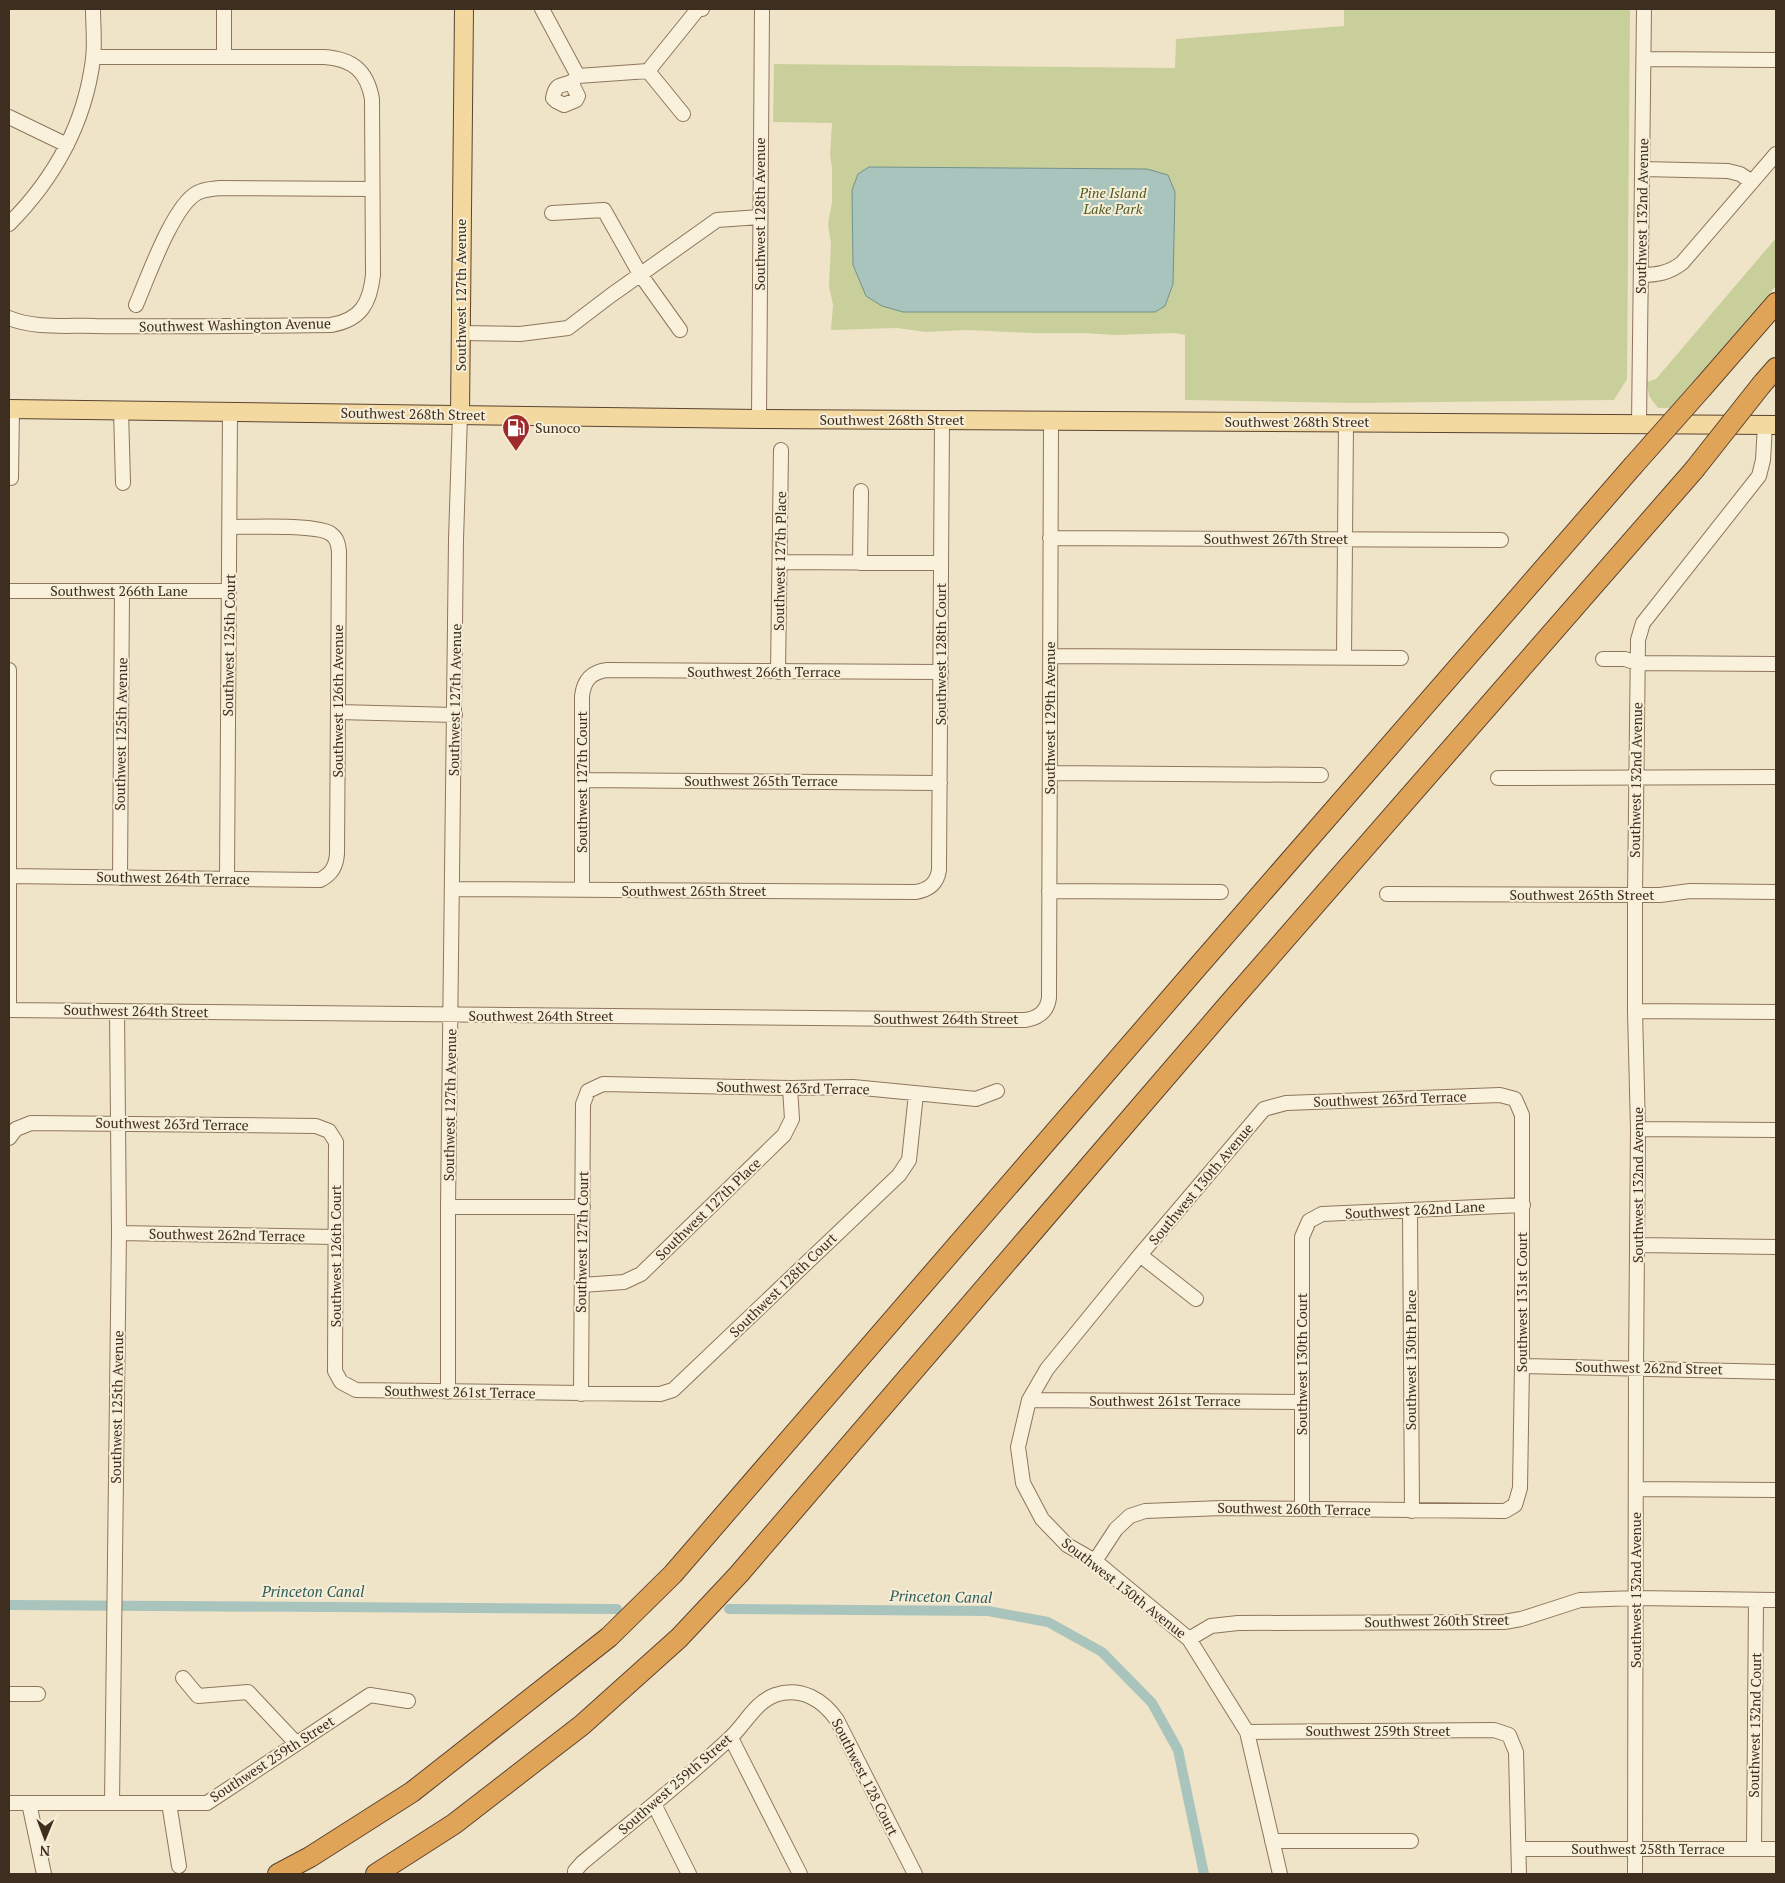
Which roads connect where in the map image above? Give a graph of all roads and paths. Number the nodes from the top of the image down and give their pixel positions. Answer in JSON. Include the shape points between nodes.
{"nodes":[{"id":1,"x":93,"y":9,"type":"edge"},
{"id":2,"x":224,"y":9,"type":"edge"},
{"id":3,"x":464,"y":9,"type":"edge"},
{"id":4,"x":542,"y":9,"type":"edge"},
{"id":5,"x":698,"y":9,"type":"edge"},
{"id":6,"x":702,"y":9,"type":"edge"},
{"id":7,"x":762,"y":9,"type":"edge"},
{"id":8,"x":1644,"y":9,"type":"edge"},
{"id":9,"x":93,"y":57,"type":"junction"},
{"id":10,"x":224,"y":57,"type":"junction"},
{"id":11,"x":1644,"y":59,"type":"junction"},
{"id":12,"x":1776,"y":60,"type":"edge"},
{"id":13,"x":648,"y":71,"type":"junction"},
{"id":14,"x":683,"y":114,"type":"dead end"},
{"id":15,"x":9,"y":117,"type":"edge"},
{"id":16,"x":67,"y":145,"type":"junction"},
{"id":17,"x":1776,"y":154,"type":"edge"},
{"id":18,"x":1643,"y":169,"type":"junction"},
{"id":19,"x":1752,"y":182,"type":"junction"},
{"id":20,"x":372,"y":189,"type":"junction"},
{"id":21,"x":552,"y":213,"type":"dead end"},
{"id":22,"x":760,"y":217,"type":"junction"},
{"id":23,"x":9,"y":224,"type":"edge"},
{"id":24,"x":640,"y":274,"type":"junction"},
{"id":25,"x":1641,"y":275,"type":"junction"},
{"id":26,"x":1776,"y":303,"type":"edge"},
{"id":27,"x":136,"y":304,"type":"dead end"},
{"id":28,"x":9,"y":318,"type":"edge"},
{"id":29,"x":680,"y":330,"type":"dead end"},
{"id":30,"x":461,"y":333,"type":"junction"},
{"id":31,"x":1776,"y":368,"type":"edge"},
{"id":32,"x":11,"y":409,"type":"edge"},
{"id":33,"x":121,"y":410,"type":"junction"},
{"id":34,"x":230,"y":411,"type":"junction"},
{"id":35,"x":460,"y":414,"type":"junction"},
{"id":36,"x":759,"y":419,"type":"junction"},
{"id":37,"x":942,"y":420,"type":"junction"},
{"id":38,"x":1051,"y":421,"type":"junction"},
{"id":39,"x":1346,"y":422,"type":"junction"},
{"id":40,"x":1639,"y":424,"type":"junction"},
{"id":41,"x":1771,"y":425,"type":"edge"},
{"id":42,"x":781,"y":450,"type":"dead end"},
{"id":43,"x":11,"y":478,"type":"dead end"},
{"id":44,"x":123,"y":483,"type":"dead end"},
{"id":45,"x":861,"y":492,"type":"dead end"},
{"id":46,"x":231,"y":527,"type":"junction"},
{"id":47,"x":1050,"y":538,"type":"junction"},
{"id":48,"x":1346,"y":539,"type":"junction"},
{"id":49,"x":1501,"y":540,"type":"dead end"},
{"id":50,"x":780,"y":562,"type":"junction"},
{"id":51,"x":860,"y":563,"type":"junction"},
{"id":52,"x":941,"y":563,"type":"junction"},
{"id":53,"x":9,"y":591,"type":"edge"},
{"id":54,"x":122,"y":591,"type":"junction"},
{"id":55,"x":230,"y":591,"type":"junction"},
{"id":56,"x":1050,"y":656,"type":"junction"},
{"id":57,"x":1344,"y":658,"type":"junction"},
{"id":58,"x":1401,"y":658,"type":"dead end"},
{"id":59,"x":1604,"y":659,"type":"dead end"},
{"id":60,"x":1637,"y":662,"type":"junction"},
{"id":61,"x":1776,"y":664,"type":"edge"},
{"id":62,"x":9,"y":670,"type":"edge"},
{"id":63,"x":778,"y":672,"type":"junction"},
{"id":64,"x":941,"y":672,"type":"junction"},
{"id":65,"x":589,"y":676,"type":"joint"},
{"id":66,"x":338,"y":712,"type":"junction"},
{"id":67,"x":455,"y":715,"type":"junction"},
{"id":68,"x":1050,"y":773,"type":"junction"},
{"id":69,"x":1321,"y":776,"type":"dead end"},
{"id":70,"x":1776,"y":776,"type":"edge"},
{"id":71,"x":1636,"y":777,"type":"junction"},
{"id":72,"x":1498,"y":778,"type":"dead end"},
{"id":73,"x":582,"y":780,"type":"junction"},
{"id":74,"x":940,"y":783,"type":"junction"},
{"id":75,"x":333,"y":870,"type":"joint"},
{"id":76,"x":9,"y":876,"type":"edge"},
{"id":77,"x":120,"y":878,"type":"junction"},
{"id":78,"x":227,"y":880,"type":"junction"},
{"id":79,"x":933,"y":885,"type":"joint"},
{"id":80,"x":453,"y":889,"type":"junction"},
{"id":81,"x":582,"y":890,"type":"junction"},
{"id":82,"x":1049,"y":891,"type":"junction"},
{"id":83,"x":1221,"y":892,"type":"dead end"},
{"id":84,"x":1776,"y":892,"type":"edge"},
{"id":85,"x":1387,"y":894,"type":"dead end"},
{"id":86,"x":1635,"y":895,"type":"junction"},
{"id":87,"x":9,"y":1004,"type":"edge"},
{"id":88,"x":9,"y":1010,"type":"edge"},
{"id":89,"x":117,"y":1011,"type":"junction"},
{"id":90,"x":1635,"y":1011,"type":"junction"},
{"id":91,"x":1776,"y":1012,"type":"edge"},
{"id":92,"x":1042,"y":1013,"type":"joint"},
{"id":93,"x":451,"y":1015,"type":"junction"},
{"id":94,"x":790,"y":1088,"type":"junction"},
{"id":95,"x":588,"y":1091,"type":"joint"},
{"id":96,"x":997,"y":1091,"type":"dead end"},
{"id":97,"x":916,"y":1094,"type":"junction"},
{"id":98,"x":1515,"y":1099,"type":"joint"},
{"id":99,"x":1264,"y":1109,"type":"joint"},
{"id":100,"x":118,"y":1123,"type":"junction"},
{"id":101,"x":1638,"y":1128,"type":"junction"},
{"id":102,"x":1776,"y":1130,"type":"edge"},
{"id":103,"x":329,"y":1131,"type":"joint"},
{"id":104,"x":12,"y":1133,"type":"edge"},
{"id":105,"x":1523,"y":1205,"type":"junction"},
{"id":106,"x":448,"y":1207,"type":"junction"},
{"id":107,"x":583,"y":1207,"type":"junction"},
{"id":108,"x":1410,"y":1210,"type":"junction"},
{"id":109,"x":1309,"y":1221,"type":"joint"},
{"id":110,"x":119,"y":1233,"type":"junction"},
{"id":111,"x":336,"y":1236,"type":"junction"},
{"id":112,"x":1638,"y":1245,"type":"junction"},
{"id":113,"x":1776,"y":1247,"type":"edge"},
{"id":114,"x":1140,"y":1255,"type":"junction"},
{"id":115,"x":582,"y":1285,"type":"junction"},
{"id":116,"x":1196,"y":1299,"type":"dead end"},
{"id":117,"x":1522,"y":1366,"type":"junction"},
{"id":118,"x":1636,"y":1368,"type":"junction"},
{"id":119,"x":1776,"y":1372,"type":"edge"},
{"id":120,"x":341,"y":1382,"type":"joint"},
{"id":121,"x":448,"y":1392,"type":"junction"},
{"id":122,"x":581,"y":1394,"type":"junction"},
{"id":123,"x":1029,"y":1400,"type":"junction"},
{"id":124,"x":1301,"y":1402,"type":"junction"},
{"id":125,"x":1637,"y":1489,"type":"junction"},
{"id":126,"x":1776,"y":1490,"type":"edge"},
{"id":127,"x":1515,"y":1505,"type":"joint"},
{"id":128,"x":1302,"y":1509,"type":"junction"},
{"id":129,"x":1412,"y":1511,"type":"junction"},
{"id":130,"x":1095,"y":1561,"type":"junction"},
{"id":131,"x":1636,"y":1598,"type":"junction"},
{"id":132,"x":1756,"y":1600,"type":"junction"},
{"id":133,"x":1776,"y":1600,"type":"edge"},
{"id":134,"x":1189,"y":1639,"type":"junction"},
{"id":135,"x":183,"y":1678,"type":"dead end"},
{"id":136,"x":802,"y":1693,"type":"joint"},
{"id":137,"x":9,"y":1694,"type":"edge"},
{"id":138,"x":38,"y":1694,"type":"dead end"},
{"id":139,"x":408,"y":1701,"type":"dead end"},
{"id":140,"x":1247,"y":1732,"type":"junction"},
{"id":141,"x":731,"y":1738,"type":"junction"},
{"id":142,"x":296,"y":1743,"type":"junction"},
{"id":143,"x":9,"y":1803,"type":"edge"},
{"id":144,"x":28,"y":1803,"type":"junction"},
{"id":145,"x":112,"y":1803,"type":"junction"},
{"id":146,"x":169,"y":1803,"type":"junction"},
{"id":147,"x":654,"y":1804,"type":"junction"},
{"id":148,"x":1272,"y":1840,"type":"junction"},
{"id":149,"x":1411,"y":1841,"type":"dead end"},
{"id":150,"x":1519,"y":1848,"type":"junction"},
{"id":151,"x":1754,"y":1849,"type":"junction"},
{"id":152,"x":1636,"y":1850,"type":"junction"},
{"id":153,"x":1776,"y":1850,"type":"edge"},
{"id":154,"x":179,"y":1866,"type":"dead end"},
{"id":155,"x":575,"y":1873,"type":"edge"},
{"id":156,"x":44,"y":1874,"type":"edge"},
{"id":157,"x":278,"y":1874,"type":"edge"},
{"id":158,"x":376,"y":1874,"type":"edge"},
{"id":159,"x":689,"y":1874,"type":"edge"},
{"id":160,"x":800,"y":1874,"type":"edge"},
{"id":161,"x":915,"y":1874,"type":"edge"},
{"id":162,"x":1280,"y":1874,"type":"edge"},
{"id":163,"x":1519,"y":1874,"type":"edge"},
{"id":164,"x":1635,"y":1874,"type":"edge"}],
"edges":[{"from":1,"to":9,"type":"street"},
{"from":2,"to":10,"type":"street"},
{"from":3,"to":30,"type":"main road","name":"Southwest 127th Avenue"},
{"from":4,"to":13,"type":"street","via":[[574,79]]},
{"from":5,"to":6,"type":"street"},
{"from":5,"to":13,"type":"street"},
{"from":7,"to":22,"type":"street","name":"Southwest 128th Avenue"},
{"from":8,"to":11,"type":"street","name":"Southwest 132nd Avenue"},
{"from":9,"to":10,"type":"street","name":"Southwest Washington Avenue"},
{"from":9,"to":16,"type":"street","via":[[87,92]]},
{"from":10,"to":20,"type":"street","name":"Southwest Washington Avenue","via":[[334,58],[360,70],[372,99]]},
{"from":11,"to":12,"type":"street"},
{"from":11,"to":18,"type":"street","name":"Southwest 132nd Avenue"},
{"from":13,"to":14,"type":"street"},
{"from":15,"to":16,"type":"street"},
{"from":16,"to":23,"type":"street","via":[[37,193]]},
{"from":17,"to":19,"type":"street"},
{"from":18,"to":19,"type":"street","via":[[1728,171]]},
{"from":18,"to":25,"type":"street","name":"Southwest 132nd Avenue"},
{"from":19,"to":25,"type":"street","via":[[1679,265],[1661,274]]},
{"from":20,"to":27,"type":"street","via":[[220,188],[196,193],[177,213]]},
{"from":20,"to":28,"type":"street","name":"Southwest Washington Avenue","via":[[373,275],[370,292],[357,314],[342,323],[126,326],[28,324]]},
{"from":21,"to":24,"type":"street","via":[[604,210]]},
{"from":22,"to":24,"type":"street","via":[[717,220]]},
{"from":22,"to":36,"type":"street","name":"Southwest 128th Avenue"},
{"from":24,"to":29,"type":"street"},
{"from":24,"to":30,"type":"street","via":[[568,328],[520,334]]},
{"from":25,"to":40,"type":"street","name":"Southwest 132nd Avenue"},
{"from":26,"to":157,"type":"highway","bridge":true,"via":[[674,1574],[610,1637],[412,1792]]},
{"from":30,"to":35,"type":"main road","name":"Southwest 127th Avenue"},
{"from":31,"to":158,"type":"highway","bridge":true,"via":[[1694,470],[1226,1007],[739,1574],[679,1638],[582,1725],[454,1824]]},
{"from":32,"to":33,"type":"main road","name":"Southwest 268th Street"},
{"from":32,"to":43,"type":"street"},
{"from":33,"to":34,"type":"main road","name":"Southwest 268th Street"},
{"from":33,"to":44,"type":"street"},
{"from":34,"to":35,"type":"main road","name":"Southwest 268th Street"},
{"from":34,"to":46,"type":"street","name":"Southwest 125th Court"},
{"from":35,"to":36,"type":"main road","name":"Southwest 268th Street"},
{"from":35,"to":67,"type":"street","name":"Southwest 127th Avenue"},
{"from":36,"to":37,"type":"main road","name":"Southwest 268th Street"},
{"from":37,"to":38,"type":"main road","name":"Southwest 268th Street"},
{"from":37,"to":52,"type":"street","name":"Southwest 128th Court"},
{"from":38,"to":39,"type":"main road","name":"Southwest 268th Street"},
{"from":38,"to":47,"type":"street","name":"Southwest 129th Avenue"},
{"from":39,"to":40,"type":"main road","name":"Southwest 268th Street"},
{"from":39,"to":48,"type":"street"},
{"from":40,"to":41,"type":"main road","name":"Southwest 268th Street"},
{"from":41,"to":60,"type":"street","name":"Southwest 132nd Avenue","via":[[1758,476],[1643,623]]},
{"from":42,"to":50,"type":"street","name":"Southwest 127th Place"},
{"from":45,"to":51,"type":"street"},
{"from":46,"to":55,"type":"street","name":"Southwest 125th Court"},
{"from":46,"to":66,"type":"street","name":"Southwest 126th Avenue","via":[[317,529],[332,534],[337,541]]},
{"from":47,"to":48,"type":"street","name":"Southwest 267th Street"},
{"from":47,"to":56,"type":"street","name":"Southwest 129th Avenue"},
{"from":48,"to":49,"type":"street","name":"Southwest 267th Street"},
{"from":48,"to":57,"type":"street"},
{"from":50,"to":51,"type":"street"},
{"from":50,"to":63,"type":"street","name":"Southwest 127th Place"},
{"from":51,"to":52,"type":"street"},
{"from":52,"to":64,"type":"street","name":"Southwest 128th Court"},
{"from":53,"to":54,"type":"street","name":"Southwest 266th Lane"},
{"from":54,"to":55,"type":"street","name":"Southwest 266th Lane"},
{"from":54,"to":77,"type":"street","name":"Southwest 125th Avenue"},
{"from":55,"to":78,"type":"street","name":"Southwest 125th Court"},
{"from":56,"to":57,"type":"street"},
{"from":56,"to":68,"type":"street","name":"Southwest 129th Avenue"},
{"from":57,"to":58,"type":"street"},
{"from":59,"to":60,"type":"street"},
{"from":60,"to":61,"type":"street"},
{"from":60,"to":71,"type":"street","name":"Southwest 132nd Avenue"},
{"from":62,"to":76,"type":"street"},
{"from":63,"to":64,"type":"street","name":"Southwest 266th Terrace"},
{"from":63,"to":65,"type":"street","name":"Southwest 266th Terrace","via":[[607,670]]},
{"from":64,"to":74,"type":"street","name":"Southwest 128th Court"},
{"from":65,"to":73,"type":"street","name":"Southwest 127th Court","via":[[582,696]]},
{"from":66,"to":67,"type":"street"},
{"from":66,"to":75,"type":"street","name":"Southwest 126th Avenue","via":[[337,854]]},
{"from":67,"to":80,"type":"street","name":"Southwest 127th Avenue"},
{"from":68,"to":69,"type":"street"},
{"from":68,"to":82,"type":"street","name":"Southwest 129th Avenue"},
{"from":70,"to":71,"type":"street"},
{"from":71,"to":72,"type":"street"},
{"from":71,"to":86,"type":"street","name":"Southwest 132nd Avenue"},
{"from":73,"to":74,"type":"street","name":"Southwest 265th Terrace"},
{"from":73,"to":81,"type":"street","name":"Southwest 127th Court"},
{"from":74,"to":79,"type":"street","name":"Southwest 128th Court","via":[[939,870]]},
{"from":75,"to":78,"type":"street","name":"Southwest 264th Terrace","via":[[320,880]]},
{"from":76,"to":77,"type":"street","name":"Southwest 264th Terrace"},
{"from":76,"to":87,"type":"street"},
{"from":77,"to":78,"type":"street","name":"Southwest 264th Terrace"},
{"from":79,"to":81,"type":"street","name":"Southwest 265th Street","via":[[914,892]]},
{"from":80,"to":81,"type":"street","name":"Southwest 265th Street"},
{"from":80,"to":93,"type":"street","name":"Southwest 127th Avenue"},
{"from":82,"to":83,"type":"street"},
{"from":82,"to":92,"type":"street","name":"Southwest 129th Avenue","via":[[1049,998]]},
{"from":84,"to":86,"type":"street","name":"Southwest 265th Street","via":[[1690,891]]},
{"from":85,"to":86,"type":"street","name":"Southwest 265th Street"},
{"from":86,"to":90,"type":"street","name":"Southwest 132nd Avenue"},
{"from":88,"to":89,"type":"street","name":"Southwest 264th Street"},
{"from":89,"to":93,"type":"street","name":"Southwest 264th Street"},
{"from":89,"to":100,"type":"street","name":"Southwest 125th Avenue"},
{"from":90,"to":91,"type":"street"},
{"from":90,"to":101,"type":"street","name":"Southwest 132nd Avenue"},
{"from":92,"to":93,"type":"street","name":"Southwest 264th Street","via":[[1025,1020]]},
{"from":93,"to":106,"type":"street","name":"Southwest 127th Avenue"},
{"from":94,"to":95,"type":"street","name":"Southwest 263rd Terrace","via":[[603,1084]]},
{"from":94,"to":97,"type":"street","name":"Southwest 263rd Terrace","via":[[853,1087]]},
{"from":94,"to":115,"type":"street","name":"Southwest 127th Place","via":[[792,1119],[784,1135],[641,1274],[624,1282]]},
{"from":95,"to":107,"type":"street","name":"Southwest 127th Court","via":[[583,1104]]},
{"from":96,"to":97,"type":"street","name":"Southwest 263rd Terrace","via":[[976,1099]]},
{"from":97,"to":122,"type":"street","name":"Southwest 128th Court","via":[[909,1160],[899,1175],[673,1390],[660,1394]]},
{"from":98,"to":99,"type":"street","name":"Southwest 263rd Terrace","via":[[1500,1095],[1286,1103]]},
{"from":98,"to":105,"type":"street","name":"Southwest 131st Court","via":[[1522,1115]]},
{"from":99,"to":114,"type":"street","name":"Southwest 130th Avenue"},
{"from":100,"to":103,"type":"street","name":"Southwest 263rd Terrace","via":[[316,1126]]},
{"from":100,"to":104,"type":"street","name":"Southwest 263rd Terrace","via":[[31,1123]]},
{"from":100,"to":110,"type":"street","name":"Southwest 125th Avenue"},
{"from":101,"to":102,"type":"street"},
{"from":101,"to":112,"type":"street","name":"Southwest 132nd Avenue"},
{"from":103,"to":111,"type":"street","name":"Southwest 126th Court","via":[[336,1142]]},
{"from":105,"to":108,"type":"street","name":"Southwest 262nd Lane"},
{"from":105,"to":117,"type":"street","name":"Southwest 131st Court"},
{"from":106,"to":107,"type":"street"},
{"from":106,"to":121,"type":"street","name":"Southwest 127th Avenue"},
{"from":107,"to":115,"type":"street","name":"Southwest 127th Court"},
{"from":108,"to":109,"type":"street","name":"Southwest 262nd Lane","via":[[1322,1214]]},
{"from":108,"to":129,"type":"street","name":"Southwest 130th Place"},
{"from":109,"to":124,"type":"street","name":"Southwest 130th Court","via":[[1302,1238]]},
{"from":110,"to":111,"type":"street","name":"Southwest 262nd Terrace"},
{"from":110,"to":145,"type":"street","name":"Southwest 125th Avenue"},
{"from":111,"to":120,"type":"street","name":"Southwest 126th Court","via":[[335,1371]]},
{"from":112,"to":113,"type":"street"},
{"from":112,"to":118,"type":"street","name":"Southwest 132nd Avenue"},
{"from":114,"to":116,"type":"street"},
{"from":114,"to":123,"type":"street","name":"Southwest 130th Avenue","via":[[1047,1370]]},
{"from":115,"to":122,"type":"street","name":"Southwest 127th Court"},
{"from":117,"to":118,"type":"street","name":"Southwest 262nd Street"},
{"from":117,"to":127,"type":"street","name":"Southwest 131st Court","via":[[1520,1488]]},
{"from":118,"to":119,"type":"street","name":"Southwest 262nd Street"},
{"from":118,"to":125,"type":"street","name":"Southwest 132nd Avenue"},
{"from":120,"to":121,"type":"street","name":"Southwest 261st Terrace","via":[[356,1390]]},
{"from":121,"to":122,"type":"street","name":"Southwest 261st Terrace"},
{"from":123,"to":124,"type":"street","name":"Southwest 261st Terrace"},
{"from":123,"to":130,"type":"street","name":"Southwest 130th Avenue","via":[[1018,1447],[1023,1483],[1042,1519],[1067,1545]]},
{"from":124,"to":128,"type":"street","name":"Southwest 130th Court"},
{"from":125,"to":126,"type":"street"},
{"from":125,"to":131,"type":"street","name":"Southwest 132nd Avenue"},
{"from":127,"to":129,"type":"street","name":"Southwest 260th Terrace","via":[[1505,1511]]},
{"from":128,"to":129,"type":"street","name":"Southwest 260th Terrace"},
{"from":128,"to":130,"type":"street","name":"Southwest 260th Terrace","via":[[1145,1511],[1130,1516],[1116,1529]]},
{"from":130,"to":134,"type":"street","name":"Southwest 130th Avenue"},
{"from":131,"to":132,"type":"street","name":"Southwest 260th Street"},
{"from":131,"to":134,"type":"street","name":"Southwest 260th Street","via":[[1580,1600],[1504,1622],[1238,1624],[1211,1626]]},
{"from":131,"to":152,"type":"street","name":"Southwest 132nd Avenue"},
{"from":132,"to":133,"type":"street","name":"Southwest 260th Street"},
{"from":132,"to":151,"type":"street","name":"Southwest 132nd Court"},
{"from":134,"to":140,"type":"street","name":"Southwest 130th Avenue"},
{"from":135,"to":142,"type":"street","via":[[198,1696],[248,1692]]},
{"from":136,"to":141,"type":"street","name":"Southwest 259th Street","via":[[775,1695],[759,1704]]},
{"from":136,"to":161,"type":"street","name":"Southwest 128 Court","via":[[824,1704],[838,1720]]},
{"from":137,"to":138,"type":"street"},
{"from":139,"to":142,"type":"street","name":"Southwest 259th Street","via":[[370,1695]]},
{"from":140,"to":148,"type":"street","name":"Southwest 130th Avenue"},
{"from":140,"to":150,"type":"street","name":"Southwest 259th Street","via":[[1494,1730],[1509,1734],[1516,1752]]},
{"from":141,"to":147,"type":"street","name":"Southwest 259th Street"},
{"from":141,"to":160,"type":"street"},
{"from":142,"to":146,"type":"street","name":"Southwest 259th Street","via":[[207,1803]]},
{"from":143,"to":144,"type":"street","name":"Southwest 259th Street"},
{"from":144,"to":145,"type":"street","name":"Southwest 259th Street"},
{"from":144,"to":156,"type":"street"},
{"from":145,"to":146,"type":"street","name":"Southwest 259th Street"},
{"from":146,"to":154,"type":"street"},
{"from":147,"to":155,"type":"street","name":"Southwest 259th Street","via":[[582,1863]]},
{"from":147,"to":159,"type":"street"},
{"from":148,"to":149,"type":"street"},
{"from":148,"to":162,"type":"street","name":"Southwest 130th Avenue"},
{"from":150,"to":152,"type":"street","name":"Southwest 258th Terrace"},
{"from":150,"to":163,"type":"street"},
{"from":151,"to":152,"type":"street","name":"Southwest 258th Terrace"},
{"from":151,"to":153,"type":"street","name":"Southwest 258th Terrace"},
{"from":152,"to":164,"type":"street","name":"Southwest 132nd Avenue"}]}
